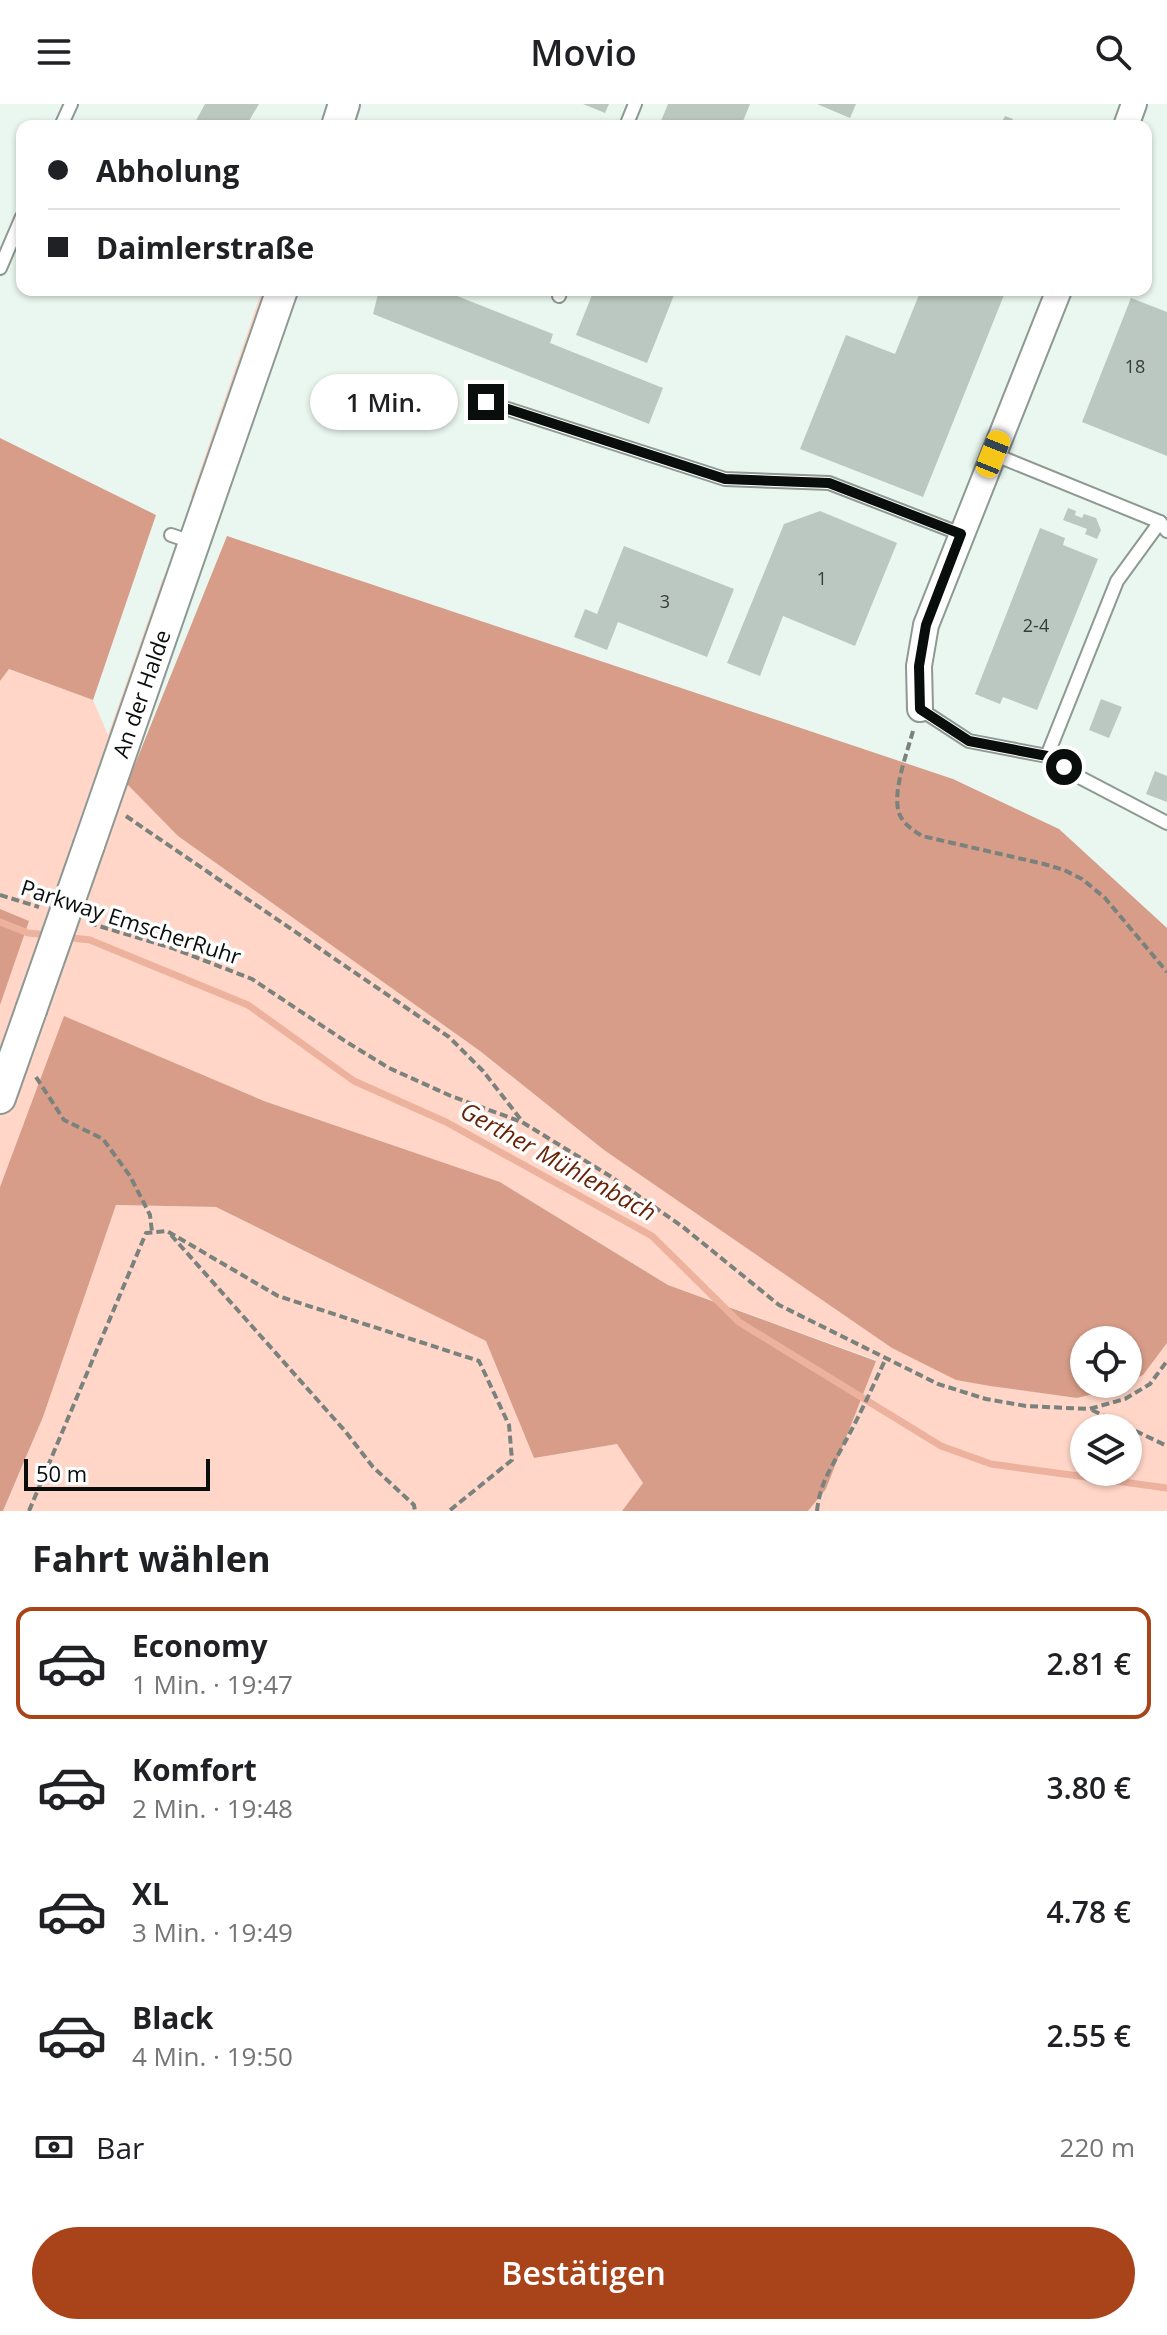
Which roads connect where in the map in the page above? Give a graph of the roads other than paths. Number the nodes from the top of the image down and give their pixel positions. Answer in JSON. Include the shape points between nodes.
{"nodes":[{"id":1,"x":16,"y":231,"type":"edge"},
{"id":2,"x":0,"y":268,"type":"edge"},
{"id":3,"x":280,"y":296,"type":"edge"},
{"id":4,"x":1057,"y":296,"type":"edge"},
{"id":5,"x":486,"y":402,"type":"dead end"},
{"id":6,"x":993,"y":454,"type":"junction"},
{"id":7,"x":1163,"y":526,"type":"edge"},
{"id":8,"x":961,"y":534,"type":"junction"},
{"id":9,"x":920,"y":709,"type":"joint"},
{"id":10,"x":1047,"y":756,"type":"junction"},
{"id":11,"x":1167,"y":823,"type":"edge"},
{"id":12,"x":0,"y":1098,"type":"edge"}],
"edges":[{"from":1,"to":2,"type":"lane"},
{"from":3,"to":12,"type":"street","name":"An der Halde","bridge":true,"via":[[183,539],[104,805]]},
{"from":4,"to":6,"type":"street"},
{"from":5,"to":8,"type":"lane","via":[[725,479],[829,483]]},
{"from":6,"to":7,"type":"lane"},
{"from":6,"to":8,"type":"street"},
{"from":7,"to":10,"type":"lane","via":[[1117,581]]},
{"from":8,"to":9,"type":"street","via":[[926,625],[919,666]]},
{"from":9,"to":10,"type":"lane","via":[[969,741]]},
{"from":10,"to":11,"type":"lane"}]}
